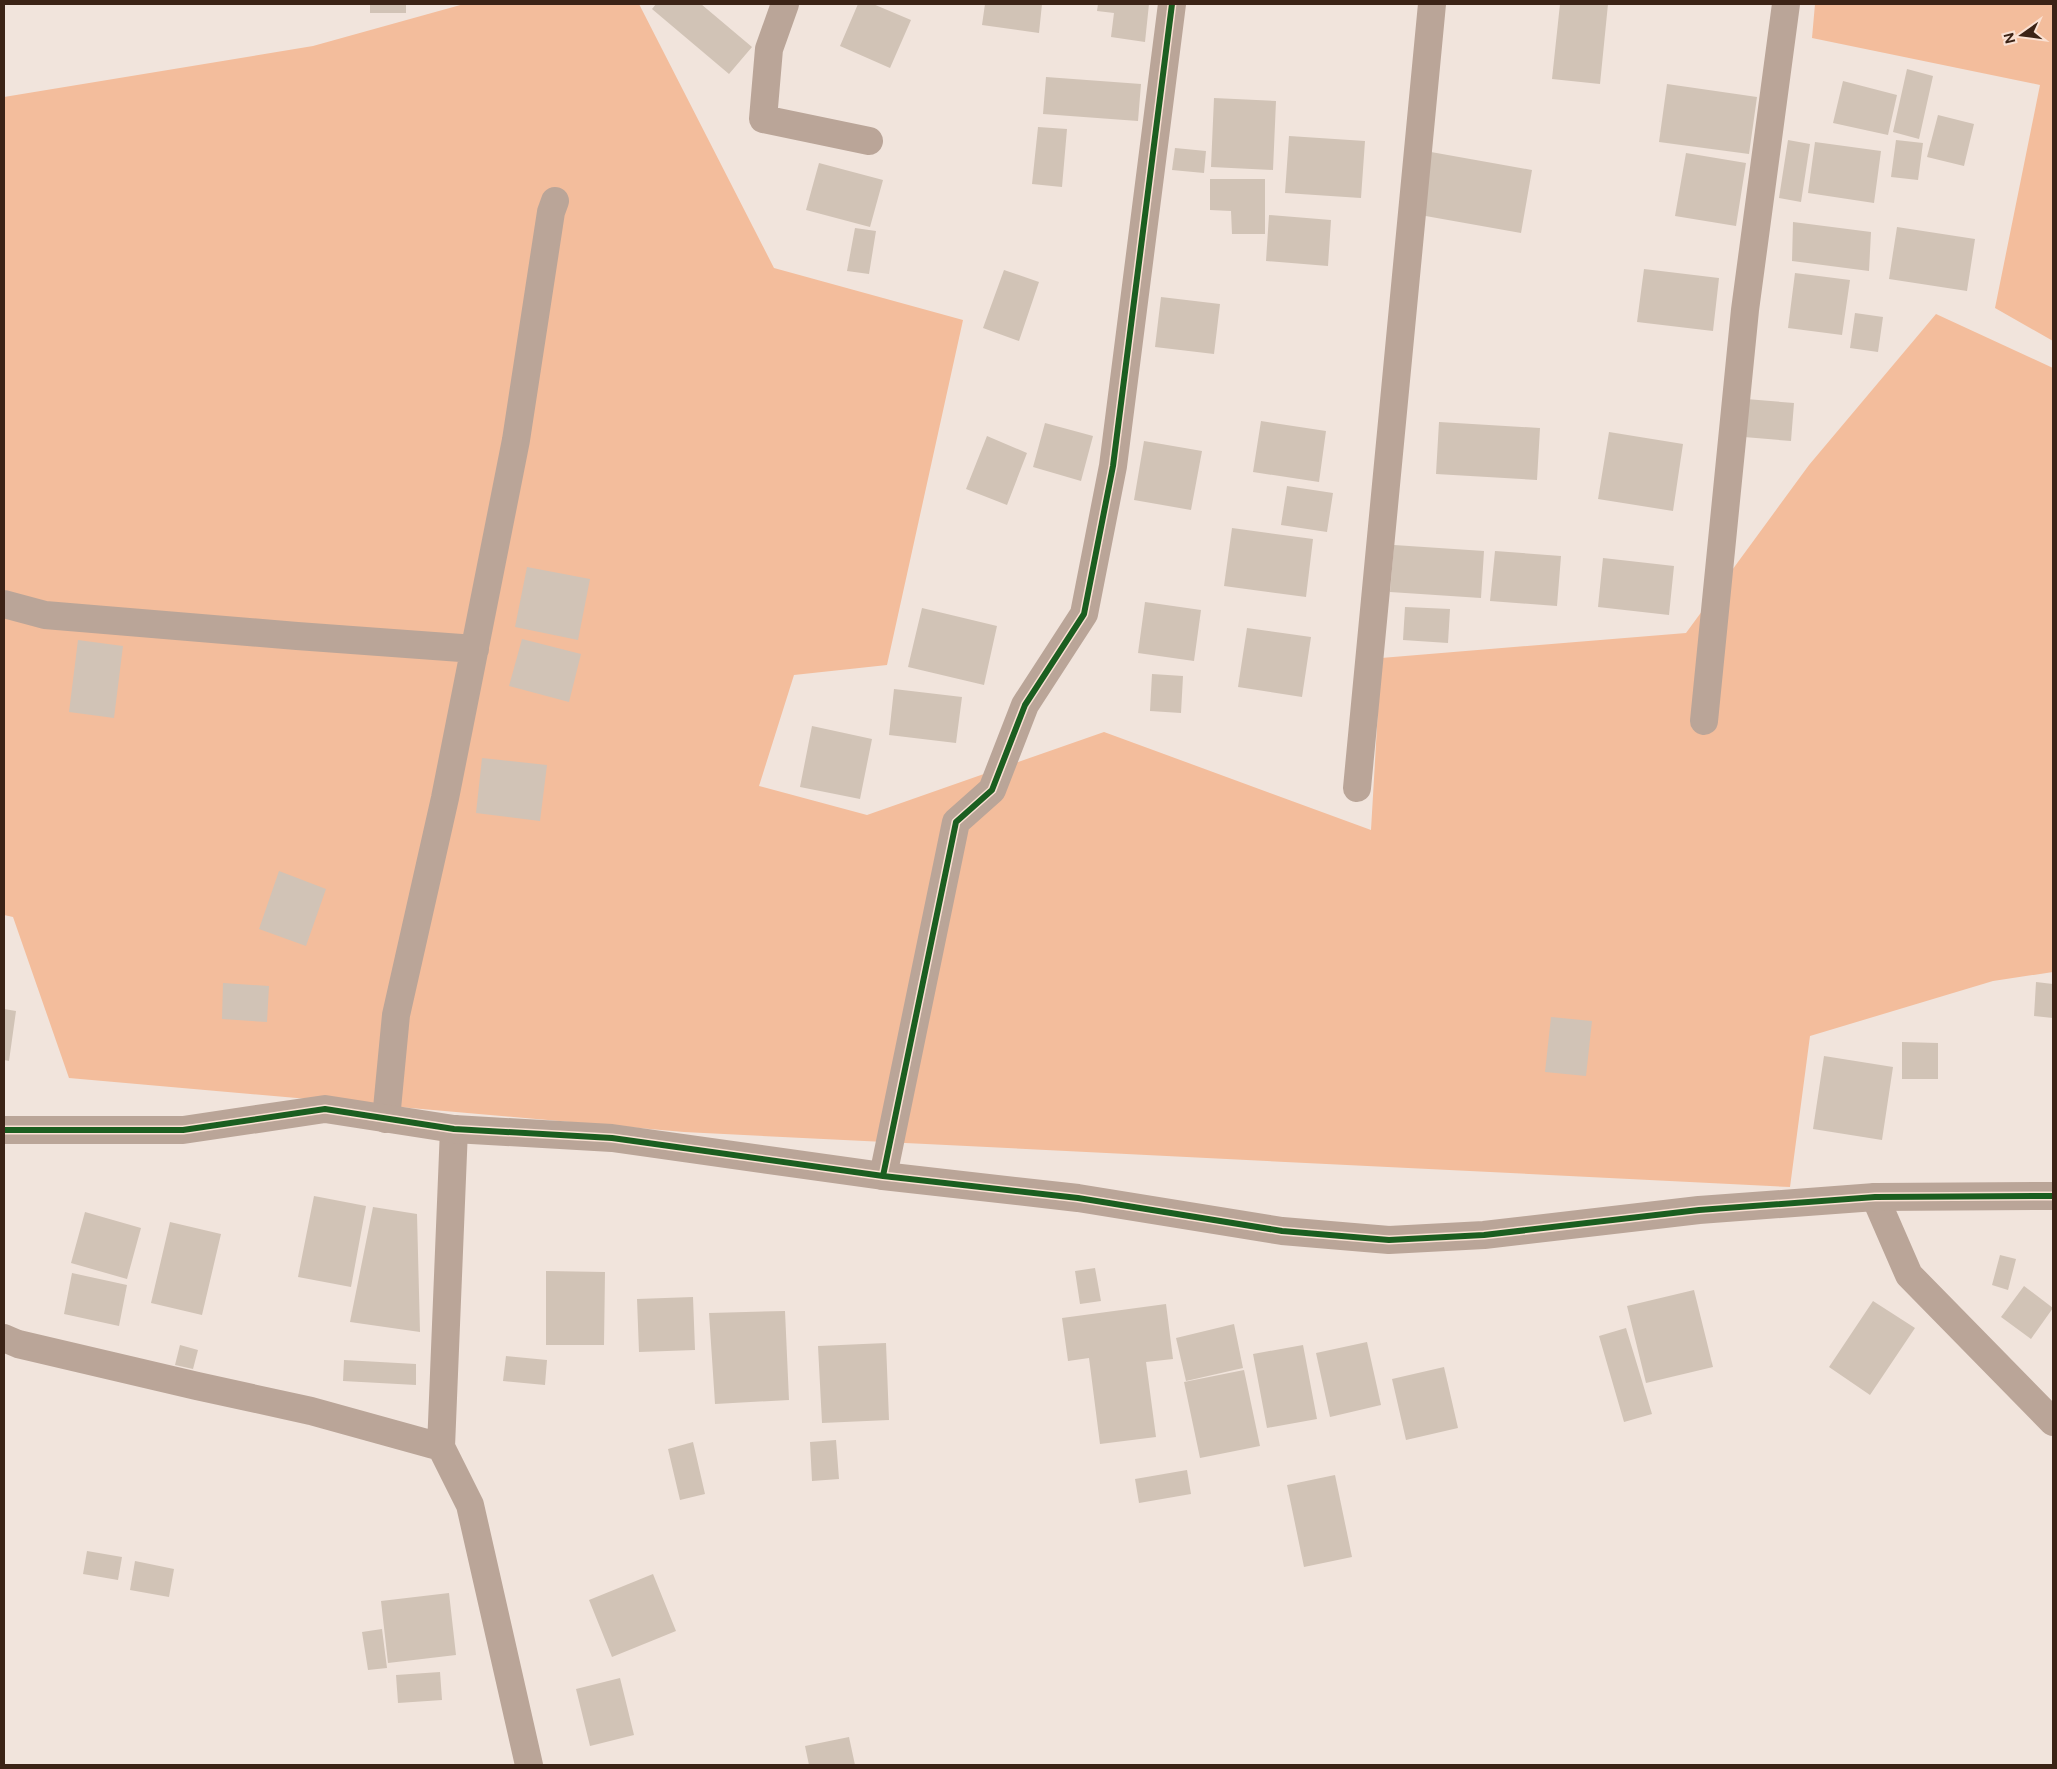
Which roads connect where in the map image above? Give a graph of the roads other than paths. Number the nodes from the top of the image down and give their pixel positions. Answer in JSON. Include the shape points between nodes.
{"nodes":[{"id":1,"x":784,"y":4,"type":"edge"},
{"id":2,"x":1172,"y":4,"type":"edge"},
{"id":3,"x":1432,"y":4,"type":"edge"},
{"id":4,"x":1786,"y":4,"type":"edge"},
{"id":5,"x":869,"y":141,"type":"dead end"},
{"id":6,"x":555,"y":201,"type":"dead end"},
{"id":7,"x":4,"y":604,"type":"edge"},
{"id":8,"x":475,"y":649,"type":"junction"},
{"id":9,"x":1704,"y":721,"type":"dead end"},
{"id":10,"x":1357,"y":788,"type":"dead end"},
{"id":11,"x":386,"y":1119,"type":"junction"},
{"id":12,"x":454,"y":1129,"type":"junction"},
{"id":13,"x":4,"y":1130,"type":"edge"},
{"id":14,"x":883,"y":1176,"type":"junction"},
{"id":15,"x":1875,"y":1196,"type":"junction"},
{"id":16,"x":2053,"y":1196,"type":"edge"},
{"id":17,"x":4,"y":1338,"type":"edge"},
{"id":18,"x":2053,"y":1422,"type":"edge"},
{"id":19,"x":440,"y":1447,"type":"junction"},
{"id":20,"x":529,"y":1765,"type":"edge"}],
"edges":[{"from":1,"to":5,"type":"street","via":[[769,48],[763,118]]},
{"from":2,"to":14,"type":"street","via":[[1113,466],[1084,614],[1025,705],[992,790],[956,822]]},
{"from":3,"to":10,"type":"street"},
{"from":4,"to":9,"type":"street","via":[[1745,310]]},
{"from":6,"to":8,"type":"street","via":[[516,440]]},
{"from":7,"to":8,"type":"street","via":[[45,615]]},
{"from":8,"to":11,"type":"street","via":[[396,1015]]},
{"from":11,"to":12,"type":"street"},
{"from":11,"to":13,"type":"street","via":[[325,1109],[183,1130]]},
{"from":12,"to":14,"type":"street","via":[[612,1138]]},
{"from":12,"to":19,"type":"street"},
{"from":14,"to":15,"type":"street","via":[[1078,1198],[1282,1231],[1389,1240],[1484,1235],[1699,1210]]},
{"from":15,"to":16,"type":"street"},
{"from":15,"to":18,"type":"street","via":[[1909,1275]]},
{"from":17,"to":19,"type":"street","via":[[18,1344],[311,1411]]},
{"from":19,"to":20,"type":"street","via":[[470,1505]]}]}
